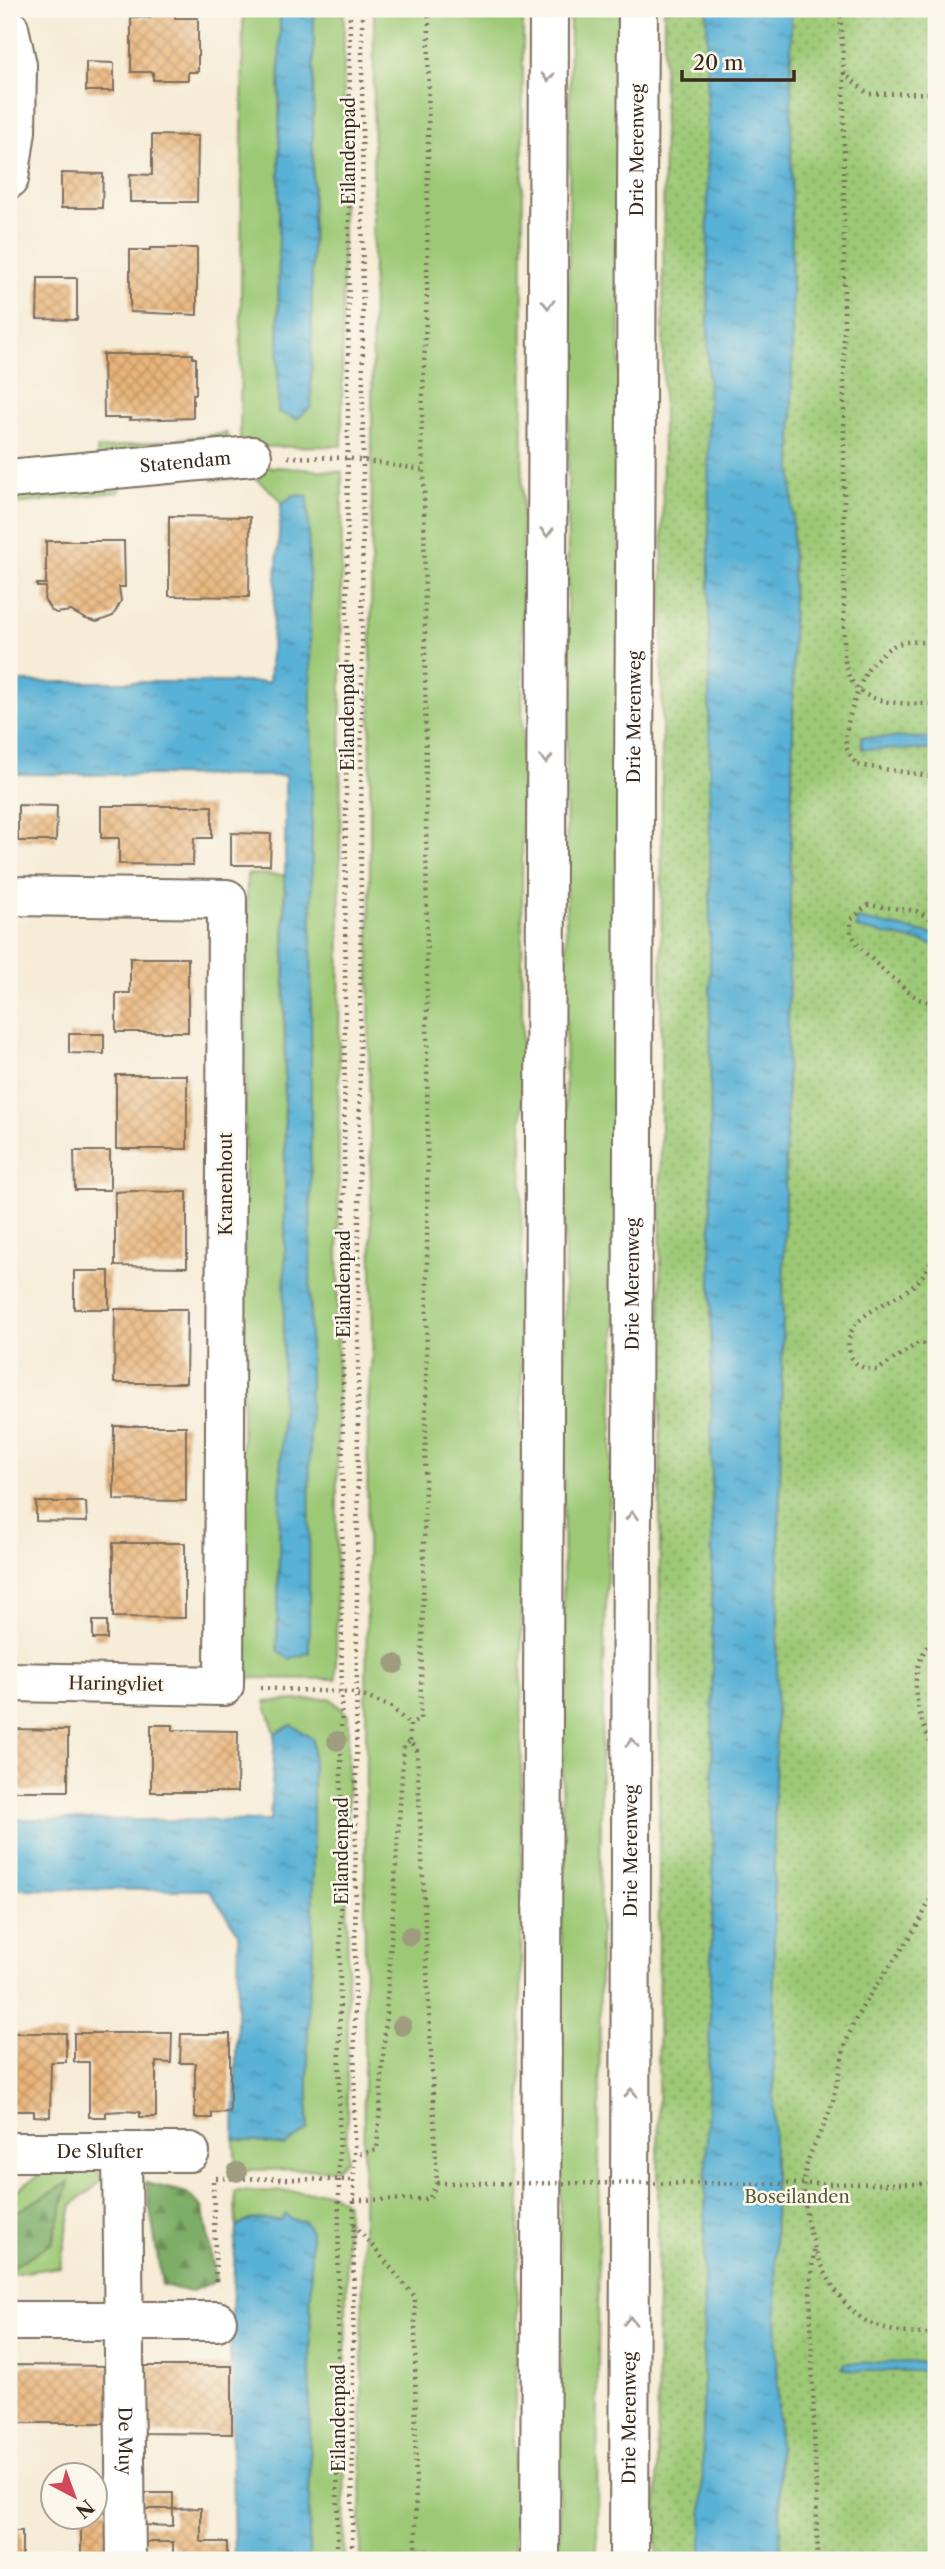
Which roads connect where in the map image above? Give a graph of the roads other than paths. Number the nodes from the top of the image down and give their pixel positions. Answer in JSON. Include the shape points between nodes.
{"nodes":[{"id":1,"x":549,"y":9,"type":"edge"},
{"id":2,"x":638,"y":9,"type":"edge"},
{"id":3,"x":9,"y":28,"type":"edge"},
{"id":4,"x":9,"y":179,"type":"edge"},
{"id":5,"x":252,"y":456,"type":"road end"},
{"id":6,"x":9,"y":479,"type":"edge"},
{"id":7,"x":9,"y":896,"type":"edge"},
{"id":8,"x":9,"y":1682,"type":"edge"},
{"id":9,"x":224,"y":1686,"type":"joint"},
{"id":10,"x":9,"y":2152,"type":"edge"},
{"id":11,"x":122,"y":2152,"type":"junction"},
{"id":12,"x":195,"y":2165,"type":"road end"},
{"id":13,"x":217,"y":2320,"type":"dead end"},
{"id":14,"x":9,"y":2321,"type":"edge"},
{"id":15,"x":125,"y":2322,"type":"junction"},
{"id":16,"x":125,"y":2560,"type":"edge"},
{"id":17,"x":540,"y":2560,"type":"edge"},
{"id":18,"x":629,"y":2560,"type":"edge"}],
"edges":[{"from":1,"to":17,"type":"main road","one_way":true},
{"from":18,"to":2,"type":"main road","name":"Drie Merenweg","one_way":true},
{"from":3,"to":4,"type":"main road","via":[[17,65],[16,131]]},
{"from":5,"to":6,"type":"main road","name":"Statendam"},
{"from":7,"to":9,"type":"main road","name":"Kranenhout","via":[[227,899]]},
{"from":8,"to":9,"type":"main road","name":"Haringvliet"},
{"from":10,"to":11,"type":"main road","name":"De Slufter"},
{"from":11,"to":12,"type":"main road","name":"De Slufter"},
{"from":11,"to":15,"type":"main road","name":"De Muy"},
{"from":13,"to":15,"type":"main road"},
{"from":14,"to":15,"type":"main road"},
{"from":15,"to":16,"type":"main road","name":"De Muy"}]}
